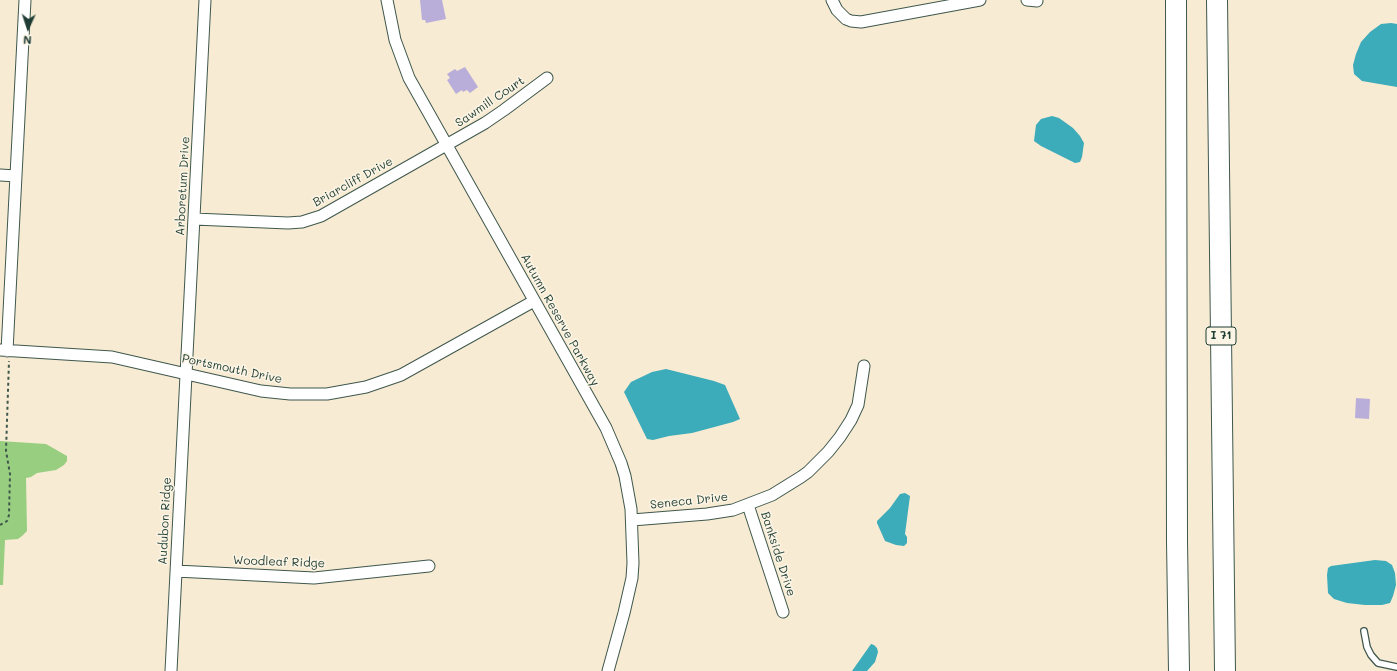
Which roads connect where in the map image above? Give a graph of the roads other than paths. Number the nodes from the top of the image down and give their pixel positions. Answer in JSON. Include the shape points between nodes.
{"nodes":[{"id":1,"x":25,"y":0,"type":"edge"},
{"id":2,"x":205,"y":0,"type":"edge"},
{"id":3,"x":387,"y":0,"type":"edge"},
{"id":4,"x":832,"y":0,"type":"edge"},
{"id":5,"x":980,"y":0,"type":"edge"},
{"id":6,"x":1176,"y":0,"type":"edge"},
{"id":7,"x":1217,"y":0,"type":"edge"},
{"id":8,"x":547,"y":78,"type":"dead end"},
{"id":9,"x":447,"y":145,"type":"junction"},
{"id":10,"x":0,"y":175,"type":"edge"},
{"id":11,"x":16,"y":176,"type":"junction"},
{"id":12,"x":194,"y":219,"type":"junction"},
{"id":13,"x":534,"y":301,"type":"junction"},
{"id":14,"x":4,"y":351,"type":"edge"},
{"id":15,"x":864,"y":366,"type":"dead end"},
{"id":16,"x":186,"y":373,"type":"junction"},
{"id":17,"x":748,"y":505,"type":"junction"},
{"id":18,"x":632,"y":520,"type":"junction"},
{"id":19,"x":429,"y":566,"type":"dead end"},
{"id":20,"x":176,"y":571,"type":"junction"},
{"id":21,"x":783,"y":612,"type":"dead end"},
{"id":22,"x":1364,"y":631,"type":"dead end"},
{"id":23,"x":1397,"y":667,"type":"edge"},
{"id":24,"x":171,"y":671,"type":"edge"},
{"id":25,"x":608,"y":671,"type":"edge"},
{"id":26,"x":1179,"y":671,"type":"edge"},
{"id":27,"x":1226,"y":671,"type":"edge"}],
"edges":[{"from":1,"to":11,"type":"street"},
{"from":2,"to":12,"type":"street","name":"Arboretum Drive"},
{"from":3,"to":9,"type":"street","name":"Autumn Reserve Parkway","via":[[395,40],[404,66]]},
{"from":4,"to":5,"type":"street","via":[[846,19],[861,22]]},
{"from":6,"to":26,"type":"highway"},
{"from":7,"to":27,"type":"highway","number":"I 71"},
{"from":8,"to":9,"type":"street","name":"Sawmill Court","via":[[504,110]]},
{"from":9,"to":12,"type":"street","name":"Briarcliff Drive","via":[[311,219],[294,223]]},
{"from":9,"to":13,"type":"street","name":"Autumn Reserve Parkway"},
{"from":10,"to":11,"type":"street"},
{"from":11,"to":14,"type":"street"},
{"from":12,"to":16,"type":"street","name":"Arboretum Drive"},
{"from":13,"to":16,"type":"street","name":"Portsmouth Drive","via":[[401,375],[356,389],[327,394],[283,394]]},
{"from":13,"to":18,"type":"street","name":"Autumn Reserve Parkway","via":[[612,441],[625,476]]},
{"from":14,"to":16,"type":"street","name":"Portsmouth Drive","via":[[112,356]]},
{"from":15,"to":17,"type":"street","name":"Seneca Drive","via":[[858,405],[846,428],[828,452],[801,477],[772,495]]},
{"from":16,"to":20,"type":"street","name":"Audubon Ridge"},
{"from":17,"to":18,"type":"street","name":"Seneca Drive","via":[[707,514]]},
{"from":17,"to":21,"type":"street","name":"Bankside Drive"},
{"from":18,"to":25,"type":"street","name":"Autumn Reserve Parkway","via":[[632,578]]},
{"from":19,"to":20,"type":"street","name":"Woodleaf Ridge","via":[[314,578]]},
{"from":20,"to":24,"type":"street","name":"Audubon Ridge"},
{"from":22,"to":23,"type":"lane","via":[[1367,647],[1378,663]]}]}
